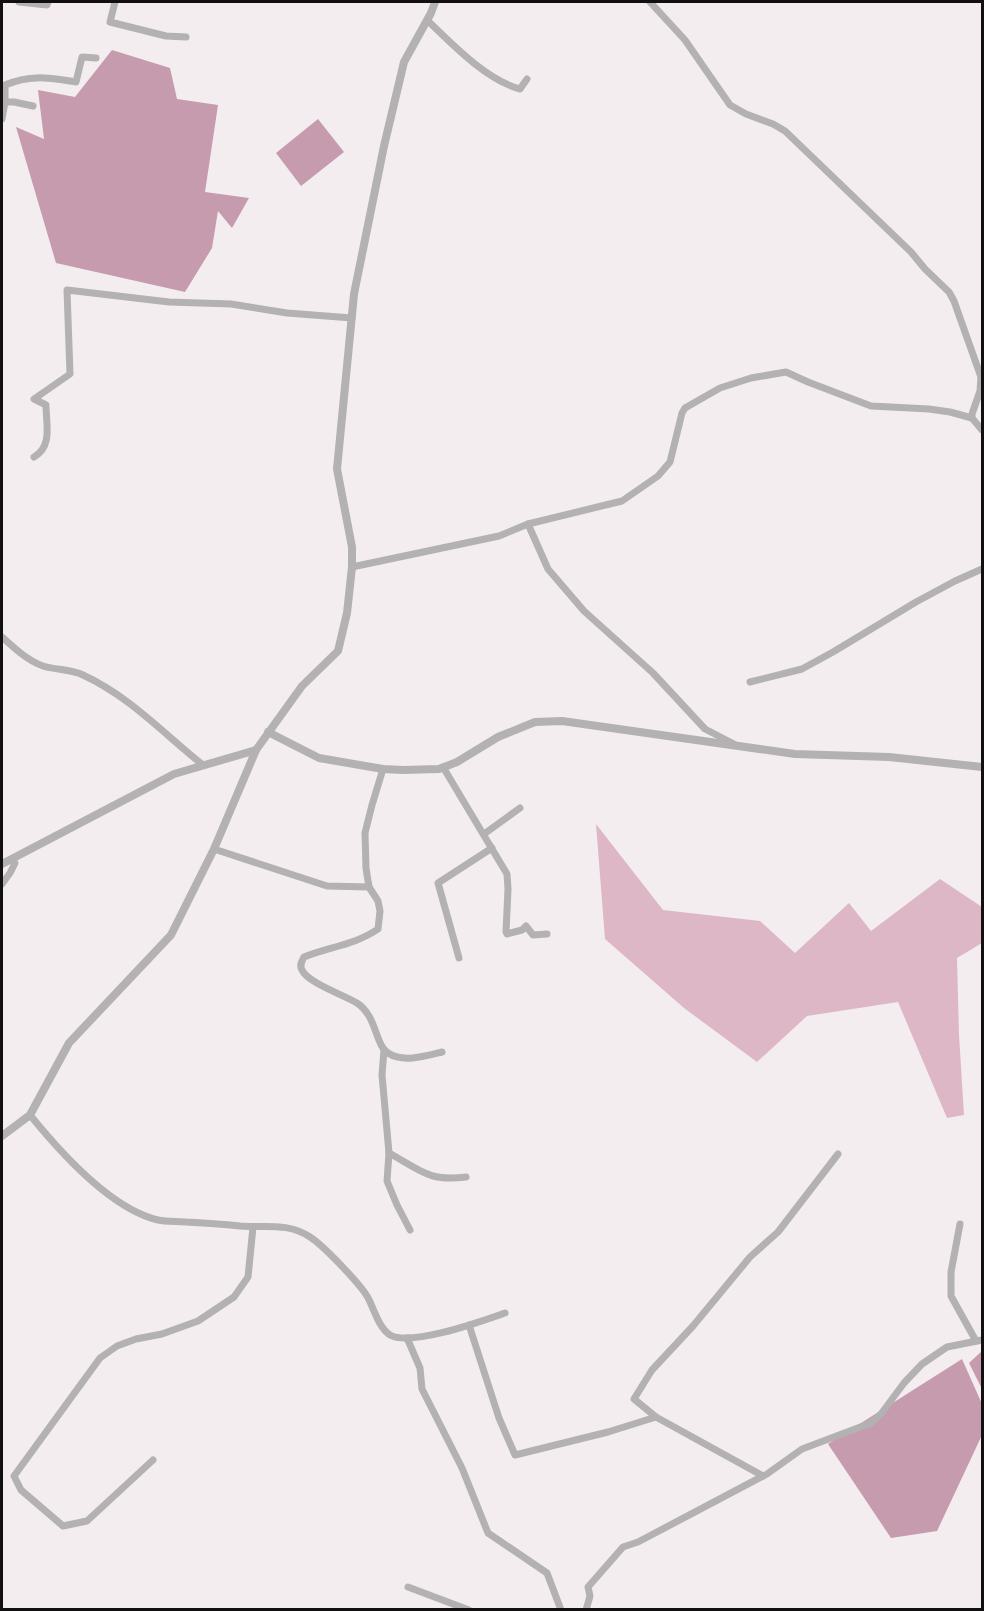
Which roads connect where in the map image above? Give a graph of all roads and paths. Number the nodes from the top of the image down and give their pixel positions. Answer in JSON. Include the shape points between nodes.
{"nodes":[{"id":1,"x":19,"y":2,"type":"edge"},
{"id":2,"x":48,"y":2,"type":"edge"},
{"id":3,"x":115,"y":2,"type":"edge"},
{"id":4,"x":435,"y":2,"type":"edge"},
{"id":5,"x":650,"y":2,"type":"edge"},
{"id":6,"x":427,"y":20,"type":"junction"},
{"id":7,"x":186,"y":37,"type":"dead end"},
{"id":8,"x":96,"y":58,"type":"dead end"},
{"id":9,"x":527,"y":79,"type":"dead end"},
{"id":10,"x":4,"y":102,"type":"junction"},
{"id":11,"x":33,"y":106,"type":"dead end"},
{"id":12,"x":2,"y":119,"type":"edge"},
{"id":13,"x":352,"y":318,"type":"junction"},
{"id":14,"x":972,"y":418,"type":"junction"},
{"id":15,"x":982,"y":430,"type":"edge"},
{"id":16,"x":34,"y":457,"type":"dead end"},
{"id":17,"x":528,"y":524,"type":"junction"},
{"id":18,"x":352,"y":567,"type":"junction"},
{"id":19,"x":982,"y":569,"type":"edge"},
{"id":20,"x":2,"y":637,"type":"edge"},
{"id":21,"x":750,"y":682,"type":"dead end"},
{"id":22,"x":268,"y":732,"type":"junction"},
{"id":23,"x":740,"y":747,"type":"junction"},
{"id":24,"x":256,"y":750,"type":"junction"},
{"id":25,"x":203,"y":765,"type":"junction"},
{"id":26,"x":443,"y":767,"type":"junction"},
{"id":27,"x":982,"y":767,"type":"edge"},
{"id":28,"x":383,"y":769,"type":"junction"},
{"id":29,"x":520,"y":808,"type":"dead end"},
{"id":30,"x":484,"y":834,"type":"junction"},
{"id":31,"x":492,"y":848,"type":"junction"},
{"id":32,"x":214,"y":849,"type":"junction"},
{"id":33,"x":12,"y":859,"type":"junction"},
{"id":34,"x":2,"y":864,"type":"edge"},
{"id":35,"x":2,"y":884,"type":"edge"},
{"id":36,"x":369,"y":887,"type":"junction"},
{"id":37,"x":547,"y":934,"type":"dead end"},
{"id":38,"x":459,"y":958,"type":"dead end"},
{"id":39,"x":384,"y":1050,"type":"junction"},
{"id":40,"x":442,"y":1052,"type":"dead end"},
{"id":41,"x":30,"y":1115,"type":"junction"},
{"id":42,"x":2,"y":1136,"type":"edge"},
{"id":43,"x":389,"y":1153,"type":"junction"},
{"id":44,"x":838,"y":1154,"type":"dead end"},
{"id":45,"x":466,"y":1177,"type":"dead end"},
{"id":46,"x":960,"y":1224,"type":"dead end"},
{"id":47,"x":253,"y":1227,"type":"junction"},
{"id":48,"x":410,"y":1230,"type":"dead end"},
{"id":49,"x":504,"y":1313,"type":"dead end"},
{"id":50,"x":469,"y":1325,"type":"junction"},
{"id":51,"x":406,"y":1338,"type":"junction"},
{"id":52,"x":979,"y":1340,"type":"edge"},
{"id":53,"x":656,"y":1417,"type":"junction"},
{"id":54,"x":153,"y":1460,"type":"dead end"},
{"id":55,"x":763,"y":1476,"type":"junction"},
{"id":56,"x":408,"y":1587,"type":"dead end"},
{"id":57,"x":561,"y":1609,"type":"edge"},
{"id":58,"x":469,"y":1610,"type":"edge"},
{"id":59,"x":550,"y":1610,"type":"edge"},
{"id":60,"x":586,"y":1610,"type":"edge"}],
"edges":[{"from":1,"to":2,"type":"street"},
{"from":3,"to":7,"type":"street","via":[[110,22]]},
{"from":4,"to":6,"type":"street"},
{"from":5,"to":14,"type":"street","via":[[685,40],[730,105],[785,131],[949,292],[981,377]]},
{"from":6,"to":9,"type":"street","via":[[505,85],[520,89]]},
{"from":6,"to":13,"type":"street","via":[[405,62],[382,158]]},
{"from":8,"to":10,"type":"street","via":[[82,57],[76,82],[37,76],[4,85]]},
{"from":10,"to":11,"type":"street"},
{"from":10,"to":12,"type":"street"},
{"from":13,"to":16,"type":"street","via":[[67,290],[70,374],[34,399],[46,405],[47,443]]},
{"from":13,"to":18,"type":"street","via":[[337,469],[352,547]]},
{"from":14,"to":15,"type":"street"},
{"from":14,"to":17,"type":"street","via":[[929,408],[872,406],[786,372],[751,378],[720,388],[685,408],[670,462],[658,476],[622,501]]},
{"from":17,"to":18,"type":"street","via":[[499,536]]},
{"from":17,"to":23,"type":"street","via":[[548,569],[584,611],[653,673],[705,729]]},
{"from":18,"to":22,"type":"street","via":[[338,651],[302,686]]},
{"from":19,"to":21,"type":"street","via":[[916,602],[802,669]]},
{"from":20,"to":25,"type":"street","via":[[36,663],[81,674],[106,688],[146,714]]},
{"from":22,"to":24,"type":"street"},
{"from":22,"to":28,"type":"street","via":[[320,758]]},
{"from":23,"to":26,"type":"street","via":[[562,721],[535,722]]},
{"from":23,"to":27,"type":"street"},
{"from":24,"to":25,"type":"street"},
{"from":24,"to":32,"type":"street"},
{"from":25,"to":33,"type":"street","via":[[174,774]]},
{"from":26,"to":28,"type":"street"},
{"from":26,"to":30,"type":"street"},
{"from":28,"to":36,"type":"street","via":[[365,834]]},
{"from":29,"to":30,"type":"street"},
{"from":30,"to":31,"type":"street"},
{"from":31,"to":37,"type":"street","via":[[507,874],[507,934],[526,927],[533,935]]},
{"from":31,"to":38,"type":"street","via":[[438,883]]},
{"from":32,"to":36,"type":"street","via":[[327,886]]},
{"from":32,"to":41,"type":"street","via":[[171,935],[69,1043]]},
{"from":33,"to":34,"type":"street"},
{"from":33,"to":35,"type":"street","via":[[15,863]]},
{"from":36,"to":39,"type":"street","via":[[378,901],[378,929],[351,943],[303,957],[300,965],[309,978],[369,1014]]},
{"from":39,"to":40,"type":"street","via":[[390,1055],[420,1058]]},
{"from":39,"to":43,"type":"street","via":[[382,1075]]},
{"from":41,"to":42,"type":"street"},
{"from":41,"to":47,"type":"street","via":[[65,1155],[128,1208],[158,1220]]},
{"from":43,"to":45,"type":"street","via":[[437,1178]]},
{"from":43,"to":48,"type":"street","via":[[387,1181]]},
{"from":44,"to":53,"type":"street","via":[[778,1232],[750,1257],[652,1370],[634,1400]]},
{"from":46,"to":52,"type":"street","via":[[951,1296]]},
{"from":47,"to":51,"type":"street","via":[[281,1225],[309,1236],[366,1295],[380,1324],[391,1335]]},
{"from":47,"to":54,"type":"street","via":[[248,1277],[234,1297],[198,1321],[117,1346],[100,1358],[14,1476],[21,1490],[63,1526],[87,1521]]},
{"from":49,"to":50,"type":"street"},
{"from":50,"to":51,"type":"street"},
{"from":50,"to":53,"type":"street","via":[[515,1455]]},
{"from":51,"to":57,"type":"street","via":[[420,1368],[422,1389],[462,1468],[488,1533],[547,1572]]},
{"from":52,"to":55,"type":"street","via":[[947,1347],[922,1364],[871,1423],[802,1449]]},
{"from":53,"to":55,"type":"street"},
{"from":55,"to":60,"type":"street","via":[[623,1547],[588,1587]]},
{"from":56,"to":58,"type":"street"},
{"from":57,"to":59,"type":"street"}]}
